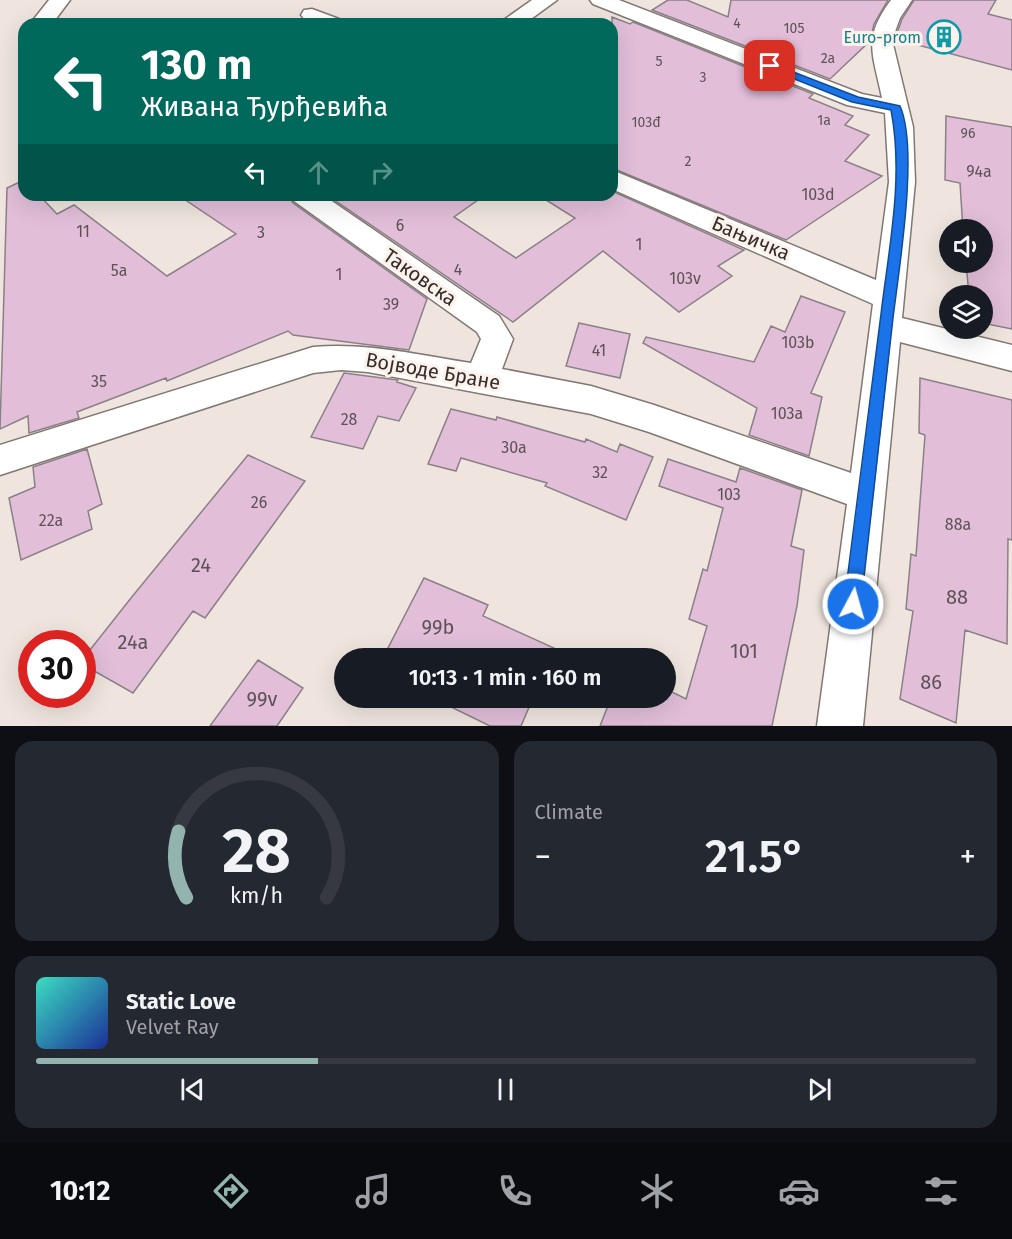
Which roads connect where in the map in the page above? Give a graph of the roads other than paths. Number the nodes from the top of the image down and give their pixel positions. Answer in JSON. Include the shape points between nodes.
{"nodes":[{"id":1,"x":60,"y":0,"type":"edge"},
{"id":2,"x":547,"y":0,"type":"edge"},
{"id":3,"x":600,"y":0,"type":"edge"},
{"id":4,"x":902,"y":0,"type":"edge"},
{"id":5,"x":46,"y":18,"type":"edge"},
{"id":6,"x":518,"y":18,"type":"edge"},
{"id":7,"x":896,"y":108,"type":"junction"},
{"id":8,"x":618,"y":181,"type":"edge"},
{"id":9,"x":313,"y":201,"type":"edge"},
{"id":10,"x":887,"y":312,"type":"junction"},
{"id":11,"x":1012,"y":358,"type":"edge"},
{"id":12,"x":482,"y":378,"type":"junction"},
{"id":13,"x":0,"y":460,"type":"edge"},
{"id":14,"x":865,"y":494,"type":"junction"},
{"id":15,"x":840,"y":726,"type":"edge"}],
"edges":[{"from":1,"to":5,"type":"street"},
{"from":2,"to":6,"type":"street"},
{"from":3,"to":7,"type":"street","via":[[856,99]]},
{"from":4,"to":7,"type":"street","via":[[889,18],[881,40]]},
{"from":7,"to":10,"type":"street","via":[[903,147],[902,182]]},
{"from":8,"to":10,"type":"street","name":"Бањичка"},
{"from":9,"to":12,"type":"street","name":"Таковска","via":[[488,324],[497,339]]},
{"from":10,"to":11,"type":"street","name":"Бањичка"},
{"from":10,"to":14,"type":"street"},
{"from":12,"to":13,"type":"street","name":"Војводе Бране","via":[[368,359],[327,357]]},
{"from":12,"to":14,"type":"street","name":"Војводе Бране","via":[[591,400],[654,419]]},
{"from":14,"to":15,"type":"street"}]}
